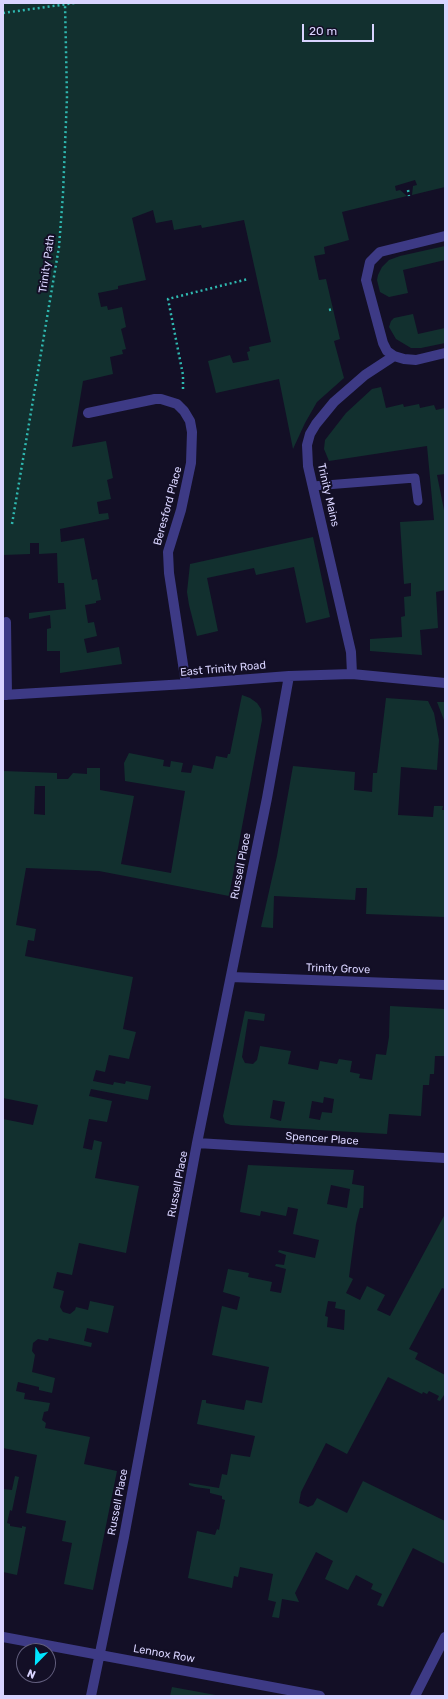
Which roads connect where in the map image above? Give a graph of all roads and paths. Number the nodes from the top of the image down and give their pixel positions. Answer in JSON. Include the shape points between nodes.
{"nodes":[{"id":1,"x":65,"y":3,"type":"edge"},
{"id":2,"x":76,"y":3,"type":"edge"},
{"id":3,"x":3,"y":13,"type":"edge"},
{"id":4,"x":408,"y":190,"type":"dead end"},
{"id":5,"x":409,"y":196,"type":"dead end"},
{"id":6,"x":445,"y":236,"type":"edge"},
{"id":7,"x":248,"y":279,"type":"dead end"},
{"id":8,"x":445,"y":353,"type":"edge"},
{"id":9,"x":394,"y":356,"type":"junction"},
{"id":10,"x":177,"y":404,"type":"junction"},
{"id":11,"x":88,"y":414,"type":"dead end"},
{"id":12,"x":313,"y":486,"type":"junction"},
{"id":13,"x":418,"y":501,"type":"dead end"},
{"id":14,"x":12,"y":524,"type":"dead end"},
{"id":15,"x":6,"y":622,"type":"dead end"},
{"id":16,"x":5,"y":639,"type":"edge"},
{"id":17,"x":352,"y":674,"type":"junction"},
{"id":18,"x":289,"y":676,"type":"junction"},
{"id":19,"x":445,"y":683,"type":"edge"},
{"id":20,"x":186,"y":684,"type":"junction"},
{"id":21,"x":5,"y":695,"type":"edge"},
{"id":22,"x":231,"y":977,"type":"junction"},
{"id":23,"x":445,"y":985,"type":"edge"},
{"id":24,"x":197,"y":1143,"type":"junction"},
{"id":25,"x":445,"y":1158,"type":"edge"},
{"id":26,"x":3,"y":1637,"type":"edge"},
{"id":27,"x":445,"y":1637,"type":"edge"},
{"id":28,"x":100,"y":1654,"type":"junction"},
{"id":29,"x":91,"y":1696,"type":"edge"},
{"id":30,"x":320,"y":1696,"type":"edge"},
{"id":31,"x":415,"y":1696,"type":"edge"}],
"edges":[{"from":1,"to":2,"type":"path"},
{"from":1,"to":3,"type":"path"},
{"from":1,"to":14,"type":"path","name":"Trinity Path","via":[[66,104],[59,247]]},
{"from":4,"to":5,"type":"path"},
{"from":6,"to":9,"type":"street","via":[[380,252],[370,262],[366,280],[383,343]]},
{"from":7,"to":10,"type":"path","via":[[168,299],[184,383]]},
{"from":8,"to":9,"type":"street","via":[[416,360]]},
{"from":9,"to":12,"type":"street","name":"Trinity Mains","via":[[348,389],[324,412],[316,424],[307,445],[308,466]]},
{"from":10,"to":11,"type":"street","via":[[155,399]]},
{"from":10,"to":20,"type":"street","name":"Beresford Place","via":[[187,416],[192,432],[188,483],[168,552]]},
{"from":12,"to":13,"type":"lane","via":[[415,478]]},
{"from":12,"to":17,"type":"street","name":"Trinity Mains","via":[[351,652]]},
{"from":15,"to":16,"type":"street"},
{"from":16,"to":21,"type":"street"},
{"from":17,"to":18,"type":"street","name":"East Trinity Road"},
{"from":17,"to":19,"type":"street","name":"East Trinity Road"},
{"from":18,"to":20,"type":"street","name":"East Trinity Road"},
{"from":18,"to":22,"type":"street","name":"Russell Place"},
{"from":20,"to":21,"type":"street","name":"East Trinity Road"},
{"from":22,"to":23,"type":"street","name":"Trinity Grove"},
{"from":22,"to":24,"type":"street","name":"Russell Place"},
{"from":24,"to":25,"type":"street","name":"Spencer Place"},
{"from":24,"to":28,"type":"street","name":"Russell Place"},
{"from":26,"to":28,"type":"street","name":"Lennox Row"},
{"from":27,"to":31,"type":"street"},
{"from":28,"to":29,"type":"street","name":"Russell Place"},
{"from":28,"to":30,"type":"street","name":"Lennox Row"}]}
